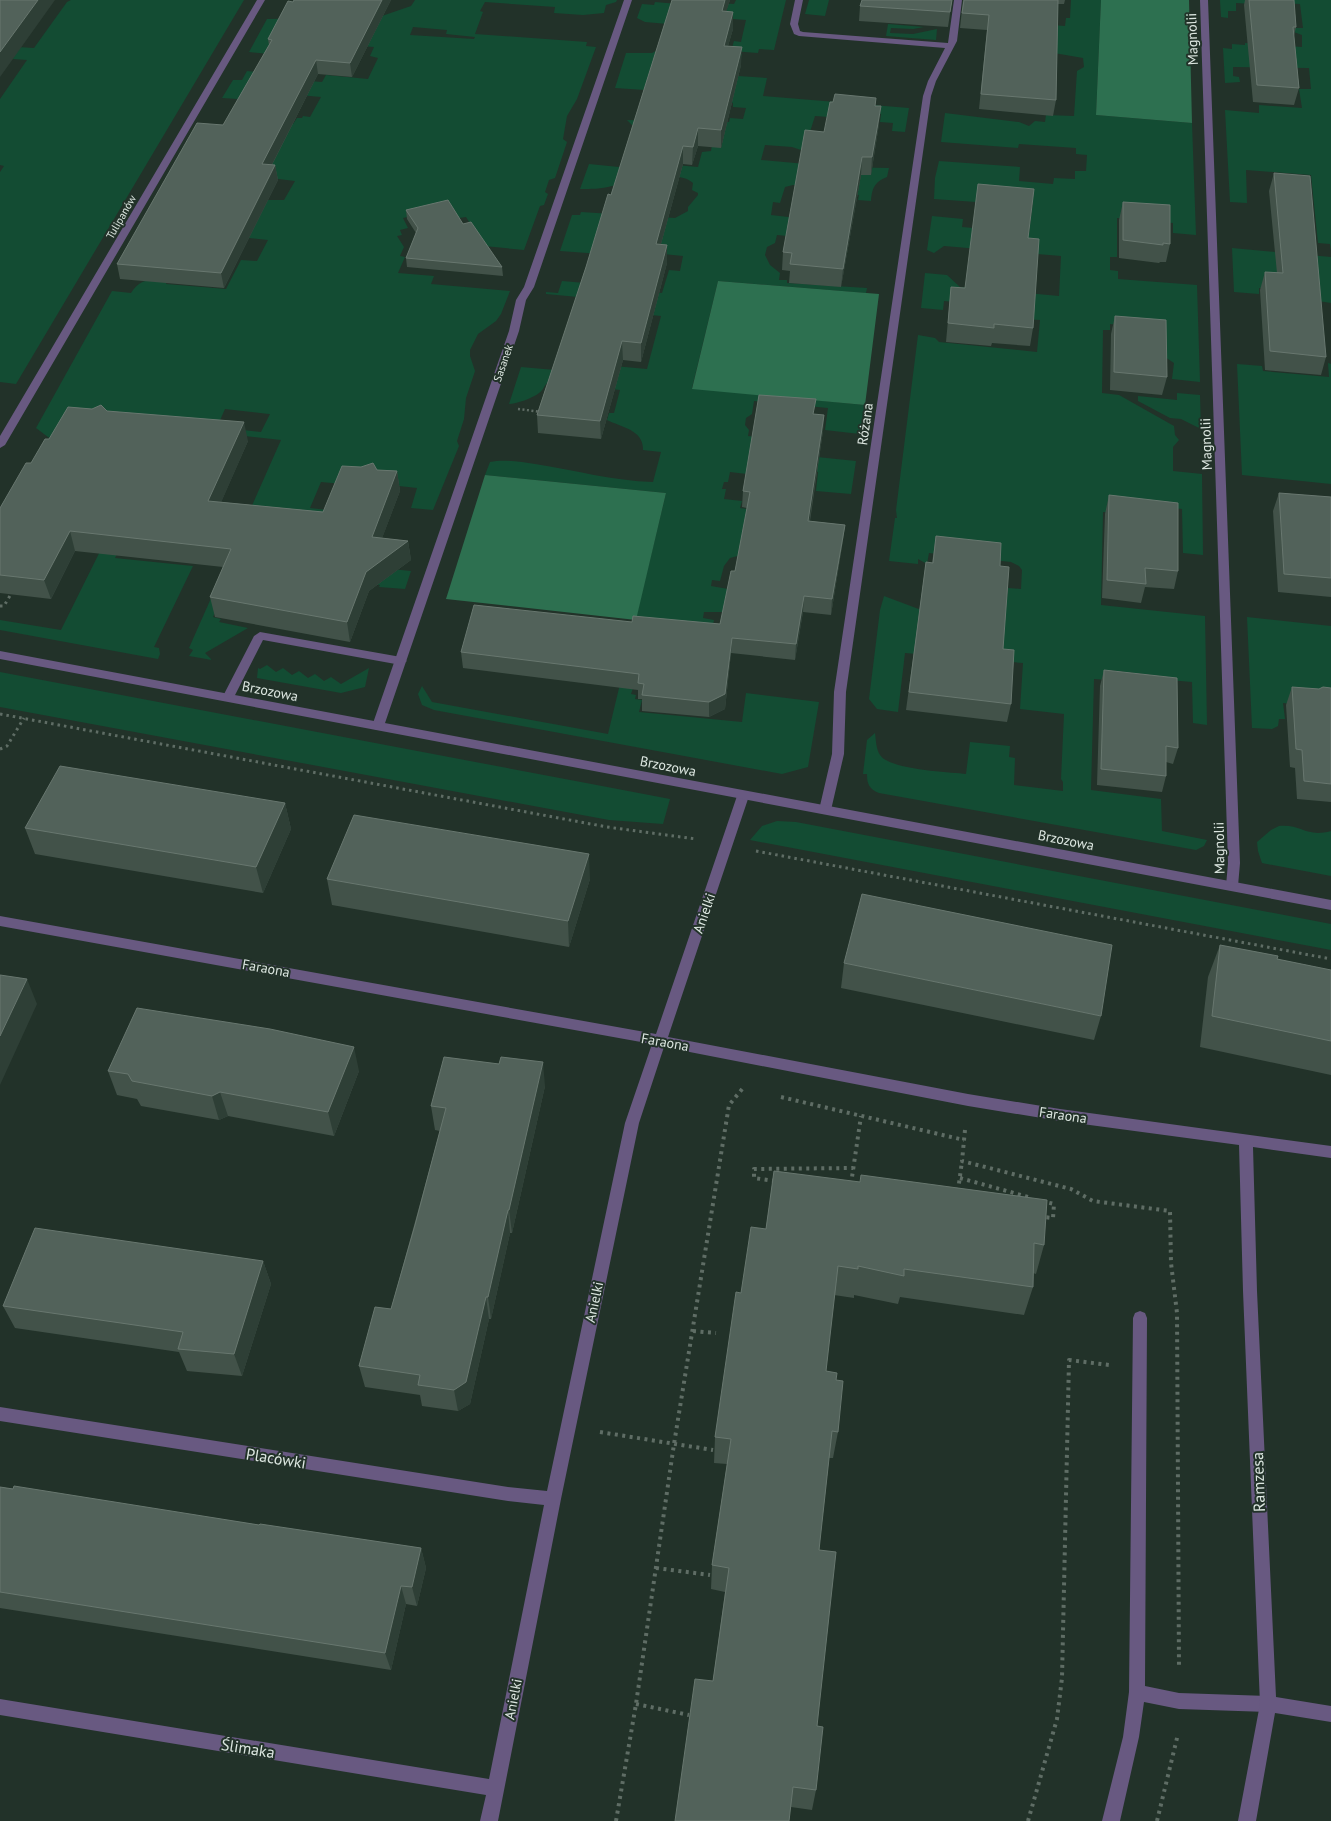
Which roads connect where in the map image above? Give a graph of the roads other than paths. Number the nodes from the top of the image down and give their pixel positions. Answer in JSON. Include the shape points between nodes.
{"nodes":[{"id":1,"x":260,"y":0,"type":"edge"},
{"id":2,"x":628,"y":0,"type":"edge"},
{"id":3,"x":799,"y":0,"type":"edge"},
{"id":4,"x":958,"y":0,"type":"edge"},
{"id":5,"x":1204,"y":0,"type":"edge"},
{"id":6,"x":951,"y":46,"type":"junction"},
{"id":7,"x":0,"y":445,"type":"edge"},
{"id":8,"x":0,"y":655,"type":"edge"},
{"id":9,"x":400,"y":661,"type":"junction"},
{"id":10,"x":228,"y":698,"type":"junction"},
{"id":11,"x":378,"y":726,"type":"junction"},
{"id":12,"x":742,"y":796,"type":"junction"},
{"id":13,"x":826,"y":810,"type":"junction"},
{"id":14,"x":1232,"y":886,"type":"junction"},
{"id":15,"x":1331,"y":905,"type":"edge"},
{"id":16,"x":0,"y":921,"type":"edge"},
{"id":17,"x":661,"y":1041,"type":"junction"},
{"id":18,"x":1246,"y":1140,"type":"junction"},
{"id":19,"x":1331,"y":1152,"type":"edge"},
{"id":20,"x":1140,"y":1318,"type":"dead end"},
{"id":21,"x":0,"y":1414,"type":"edge"},
{"id":22,"x":552,"y":1500,"type":"junction"},
{"id":23,"x":1137,"y":1692,"type":"junction"},
{"id":24,"x":1268,"y":1704,"type":"junction"},
{"id":25,"x":0,"y":1707,"type":"edge"},
{"id":26,"x":1331,"y":1714,"type":"edge"},
{"id":27,"x":495,"y":1788,"type":"junction"},
{"id":28,"x":489,"y":1821,"type":"edge"},
{"id":29,"x":1111,"y":1821,"type":"edge"},
{"id":30,"x":1247,"y":1821,"type":"edge"}],
"edges":[{"from":1,"to":7,"type":"street","name":"Tulipanów"},
{"from":2,"to":9,"type":"street","name":"Sasanek","via":[[529,287],[521,300],[511,340]]},
{"from":3,"to":6,"type":"street","via":[[794,24],[797,32],[802,34]]},
{"from":4,"to":6,"type":"street","name":"Różana"},
{"from":5,"to":14,"type":"street","name":"Magnolii","via":[[1234,863]]},
{"from":6,"to":13,"type":"street","name":"Różana","via":[[927,96],[840,692],[835,771]]},
{"from":8,"to":10,"type":"street","name":"Brzozowa"},
{"from":9,"to":10,"type":"street","via":[[260,636]]},
{"from":9,"to":11,"type":"street","name":"Sasanek"},
{"from":10,"to":11,"type":"street","name":"Brzozowa"},
{"from":11,"to":12,"type":"street","name":"Brzozowa"},
{"from":12,"to":13,"type":"street","name":"Brzozowa"},
{"from":12,"to":17,"type":"street","name":"Anielki"},
{"from":13,"to":14,"type":"street","name":"Brzozowa"},
{"from":14,"to":15,"type":"street","name":"Brzozowa"},
{"from":16,"to":17,"type":"street","name":"Faraona"},
{"from":17,"to":18,"type":"street","name":"Faraona","via":[[1041,1112]]},
{"from":17,"to":22,"type":"street","name":"Anielki","via":[[632,1123]]},
{"from":18,"to":19,"type":"street","name":"Faraona"},
{"from":18,"to":24,"type":"street","name":"Ramzesa"},
{"from":20,"to":23,"type":"street"},
{"from":21,"to":22,"type":"street","name":"Placówki"},
{"from":22,"to":27,"type":"street","name":"Anielki"},
{"from":23,"to":24,"type":"street","via":[[1179,1701]]},
{"from":23,"to":29,"type":"street","via":[[1131,1737]]},
{"from":24,"to":26,"type":"street"},
{"from":24,"to":30,"type":"street","name":"Ramzesa"},
{"from":25,"to":27,"type":"street","name":"Ślimaka"},
{"from":27,"to":28,"type":"street","name":"Anielki"}]}
